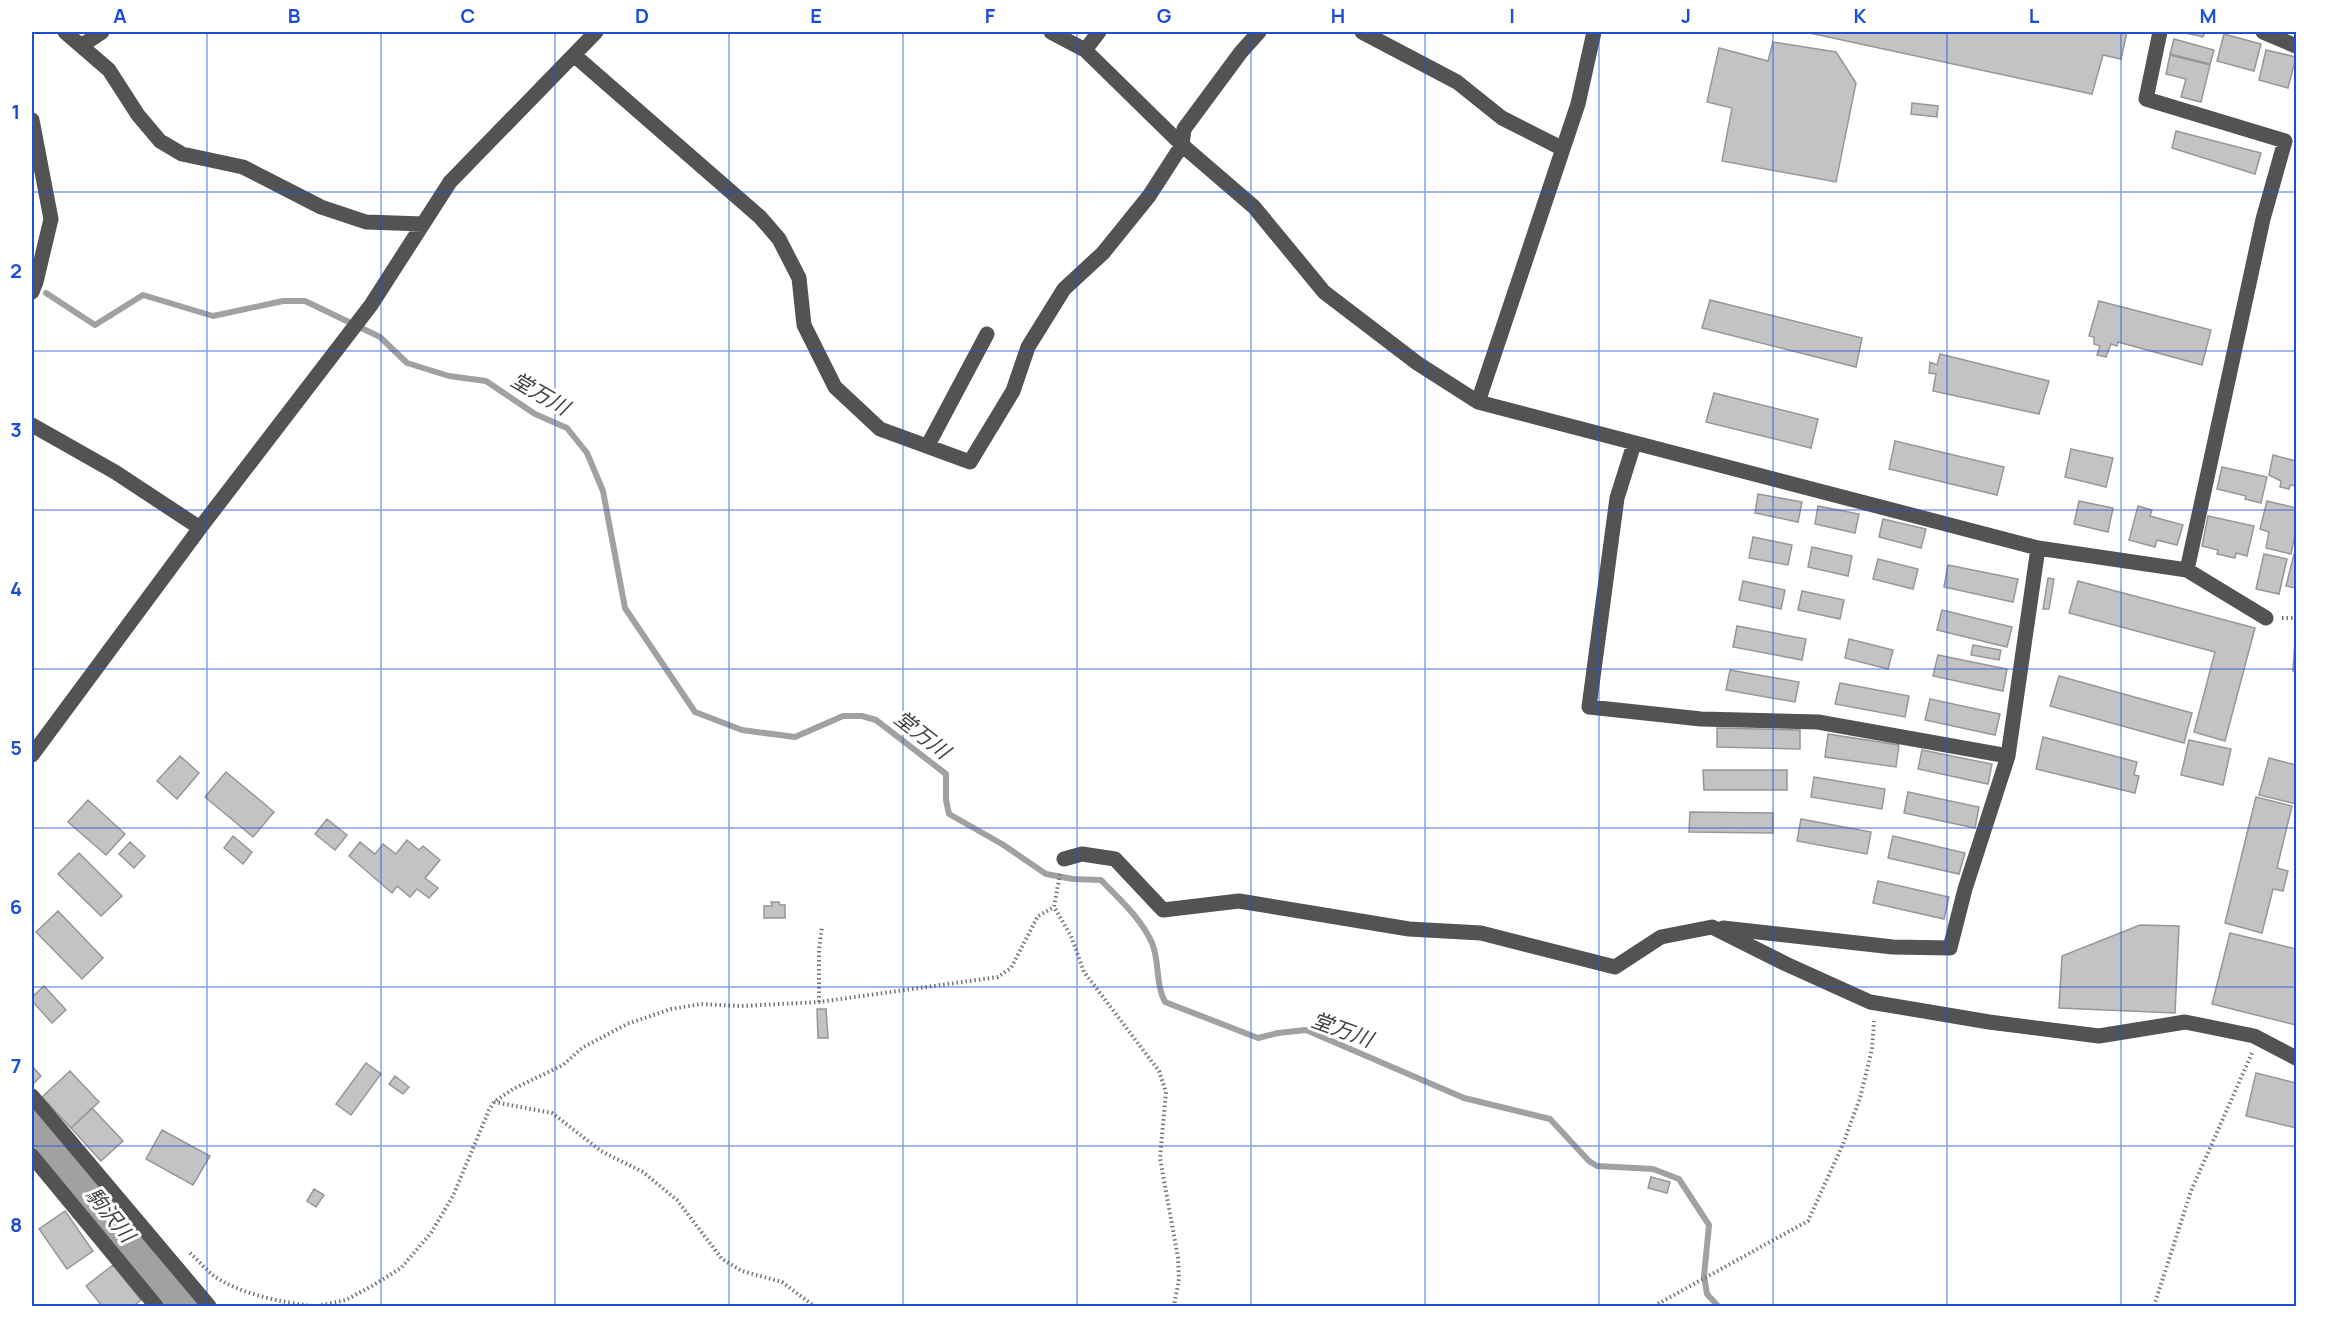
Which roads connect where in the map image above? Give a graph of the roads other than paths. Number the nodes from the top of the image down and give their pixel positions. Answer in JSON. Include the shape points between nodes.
{"nodes":[{"id":1,"x":65,"y":32,"type":"edge"},
{"id":2,"x":102,"y":32,"type":"edge"},
{"id":3,"x":594,"y":32,"type":"edge"},
{"id":4,"x":1051,"y":32,"type":"edge"},
{"id":5,"x":1099,"y":32,"type":"edge"},
{"id":6,"x":1259,"y":32,"type":"edge"},
{"id":7,"x":1362,"y":32,"type":"edge"},
{"id":8,"x":1594,"y":32,"type":"edge"},
{"id":9,"x":2160,"y":32,"type":"edge"},
{"id":10,"x":2263,"y":32,"type":"edge"},
{"id":11,"x":81,"y":46,"type":"junction"},
{"id":12,"x":2296,"y":46,"type":"edge"},
{"id":13,"x":1085,"y":50,"type":"junction"},
{"id":14,"x":574,"y":55,"type":"junction"},
{"id":15,"x":32,"y":120,"type":"edge"},
{"id":16,"x":1182,"y":145,"type":"junction"},
{"id":17,"x":1563,"y":149,"type":"junction"},
{"id":18,"x":423,"y":225,"type":"junction"},
{"id":19,"x":32,"y":292,"type":"edge"},
{"id":20,"x":987,"y":334,"type":"dead end"},
{"id":21,"x":1478,"y":402,"type":"junction"},
{"id":22,"x":32,"y":424,"type":"edge"},
{"id":23,"x":1634,"y":444,"type":"junction"},
{"id":24,"x":928,"y":445,"type":"junction"},
{"id":25,"x":200,"y":528,"type":"junction"},
{"id":26,"x":2038,"y":548,"type":"junction"},
{"id":27,"x":2187,"y":570,"type":"junction"},
{"id":28,"x":2266,"y":618,"type":"dead end"},
{"id":29,"x":32,"y":755,"type":"edge"},
{"id":30,"x":2008,"y":756,"type":"junction"},
{"id":31,"x":1064,"y":859,"type":"dead end"},
{"id":32,"x":1712,"y":927,"type":"junction"},
{"id":33,"x":2296,"y":1059,"type":"edge"},
{"id":34,"x":32,"y":1096,"type":"edge"},
{"id":35,"x":32,"y":1156,"type":"edge"},
{"id":36,"x":156,"y":1306,"type":"edge"},
{"id":37,"x":208,"y":1306,"type":"edge"}],
"edges":[{"from":1,"to":11,"type":"street"},
{"from":2,"to":11,"type":"street"},
{"from":3,"to":14,"type":"street"},
{"from":4,"to":13,"type":"street"},
{"from":5,"to":13,"type":"street"},
{"from":6,"to":16,"type":"street","via":[[1184,129]]},
{"from":7,"to":17,"type":"street","via":[[1457,82],[1502,118]]},
{"from":8,"to":17,"type":"street"},
{"from":9,"to":27,"type":"street","via":[[2146,99],[2285,141],[2263,219]]},
{"from":10,"to":12,"type":"street"},
{"from":11,"to":18,"type":"street","via":[[109,70],[160,141],[182,154],[243,167],[321,207],[366,222]]},
{"from":13,"to":16,"type":"street"},
{"from":14,"to":18,"type":"street","via":[[450,182]]},
{"from":14,"to":24,"type":"street","via":[[760,217],[779,239],[799,278],[804,326],[835,387],[880,429]]},
{"from":15,"to":19,"type":"street","via":[[51,219]]},
{"from":16,"to":21,"type":"street","via":[[1254,207],[1324,292],[1417,363]]},
{"from":16,"to":24,"type":"street","via":[[1123,229],[1064,289],[1028,347],[1013,391],[970,462]]},
{"from":17,"to":21,"type":"street"},
{"from":18,"to":25,"type":"street","via":[[371,305]]},
{"from":20,"to":24,"type":"street"},
{"from":21,"to":23,"type":"street"},
{"from":22,"to":25,"type":"street"},
{"from":23,"to":26,"type":"street"},
{"from":23,"to":30,"type":"street","via":[[1617,498],[1589,707],[1701,719],[1818,722]]},
{"from":25,"to":29,"type":"street"},
{"from":26,"to":27,"type":"street"},
{"from":26,"to":30,"type":"street"},
{"from":27,"to":28,"type":"street"},
{"from":30,"to":32,"type":"street","via":[[1950,948],[1893,947]]},
{"from":31,"to":32,"type":"street","via":[[1082,854],[1115,859],[1163,910],[1239,902],[1409,929],[1481,933],[1615,967],[1661,937]]},
{"from":32,"to":33,"type":"street","via":[[1870,1002],[2099,1036],[2185,1023],[2258,1038]]},
{"from":34,"to":37,"type":"street"},
{"from":35,"to":36,"type":"street"}]}
